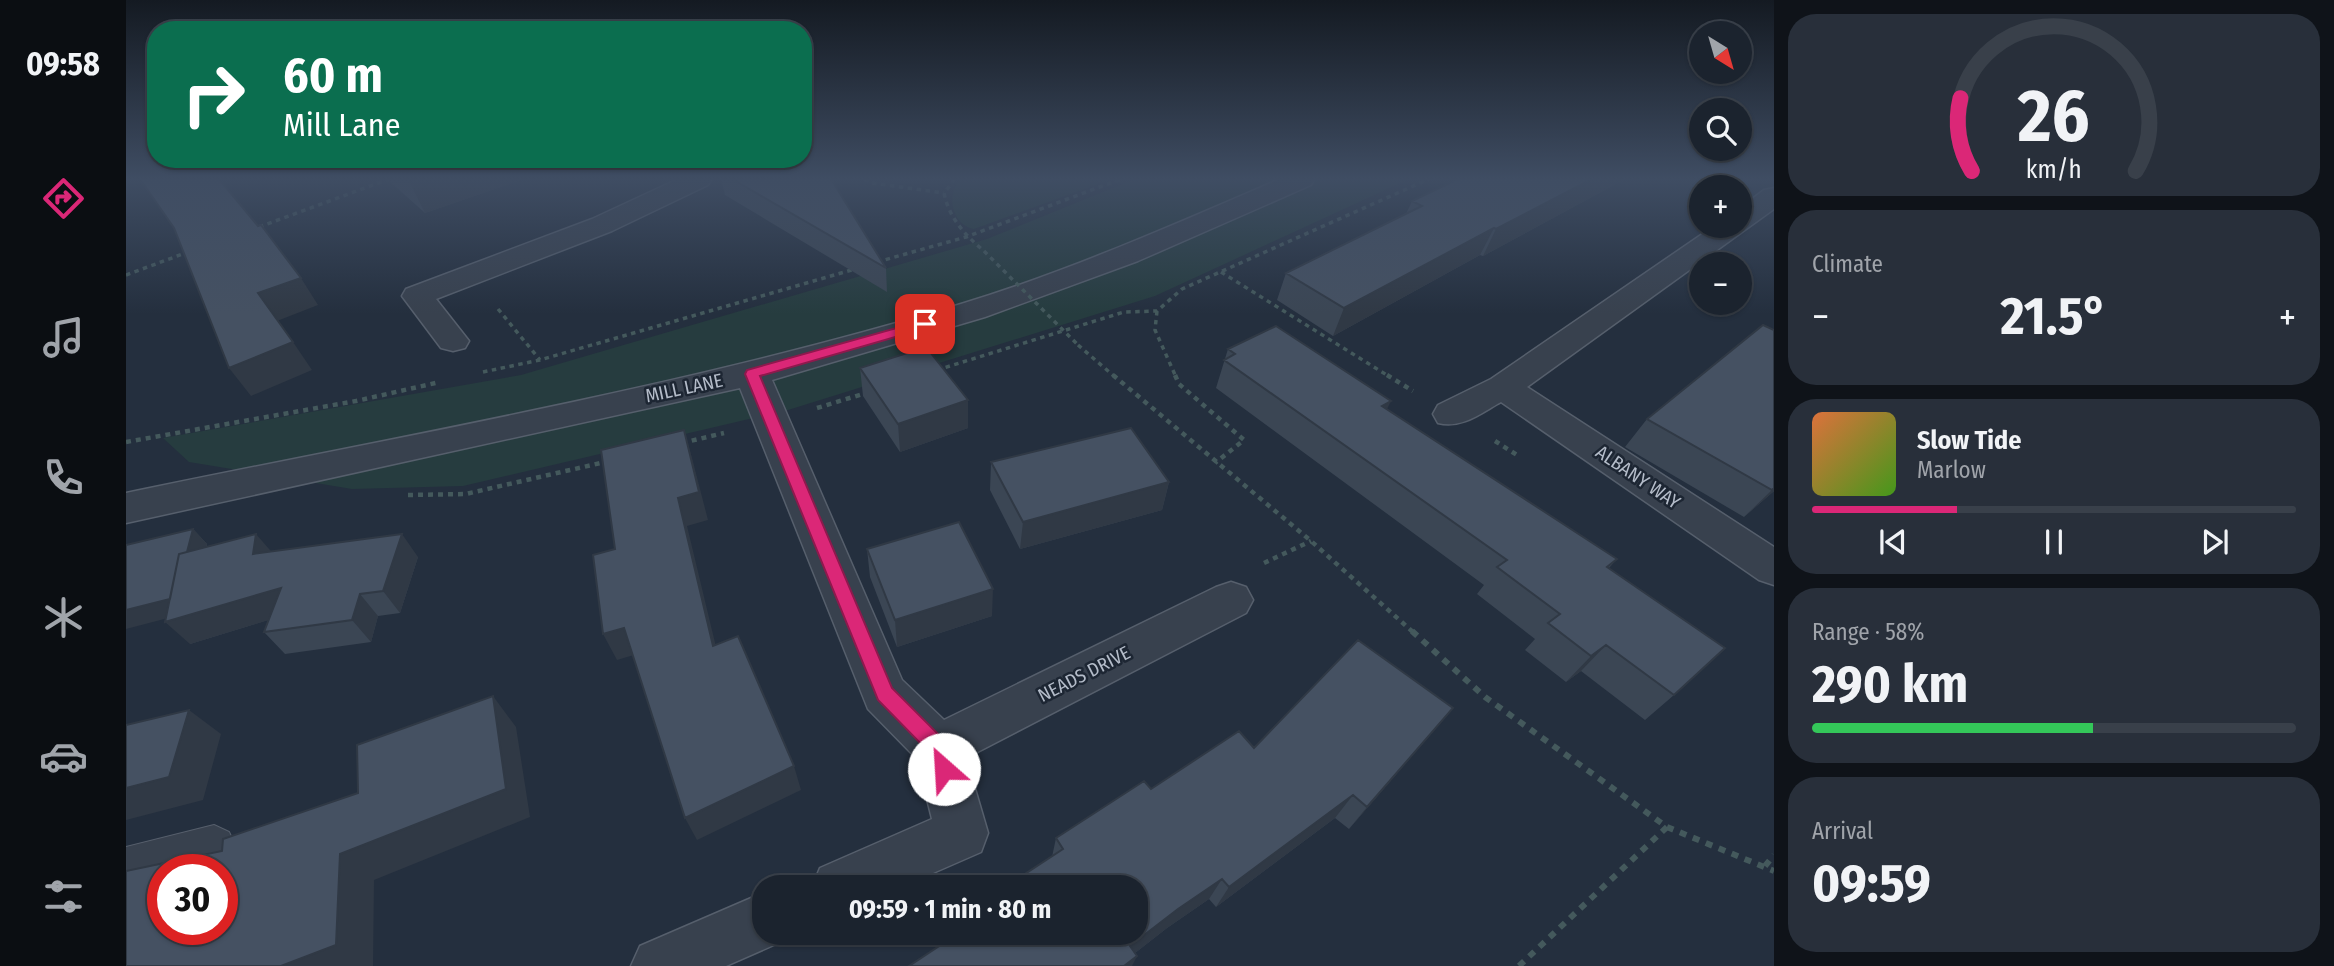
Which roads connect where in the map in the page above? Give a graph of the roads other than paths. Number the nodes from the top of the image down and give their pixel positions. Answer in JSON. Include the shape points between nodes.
{"nodes":[{"id":1,"x":603,"y":224,"type":"edge"},
{"id":2,"x":1199,"y":224,"type":"edge"},
{"id":3,"x":1715,"y":238,"type":"edge"},
{"id":4,"x":453,"y":341,"type":"dead end"},
{"id":5,"x":752,"y":374,"type":"junction"},
{"id":6,"x":1503,"y":387,"type":"junction"},
{"id":7,"x":1451,"y":414,"type":"road end"},
{"id":8,"x":126,"y":508,"type":"edge"},
{"id":9,"x":1774,"y":568,"type":"edge"},
{"id":10,"x":1231,"y":600,"type":"dead end"},
{"id":11,"x":938,"y":747,"type":"junction"},
{"id":12,"x":214,"y":847,"type":"dead end"},
{"id":13,"x":126,"y":869,"type":"edge"},
{"id":14,"x":866,"y":875,"type":"edge"},
{"id":15,"x":752,"y":926,"type":"edge"},
{"id":16,"x":660,"y":966,"type":"edge"}],
"edges":[{"from":1,"to":4,"type":"street","via":[[417,296]]},
{"from":2,"to":5,"type":"street","name":"MILL LANE","via":[[1128,255],[974,310]]},
{"from":3,"to":6,"type":"street"},
{"from":5,"to":8,"type":"street","name":"MILL LANE"},
{"from":5,"to":11,"type":"street","via":[[885,694]]},
{"from":6,"to":7,"type":"street"},
{"from":6,"to":9,"type":"street","name":"ALBANY WAY"},
{"from":10,"to":11,"type":"street","name":"NEADS DRIVE"},
{"from":11,"to":14,"type":"street","via":[[962,833]]},
{"from":12,"to":13,"type":"lane"},
{"from":15,"to":16,"type":"street"}]}
